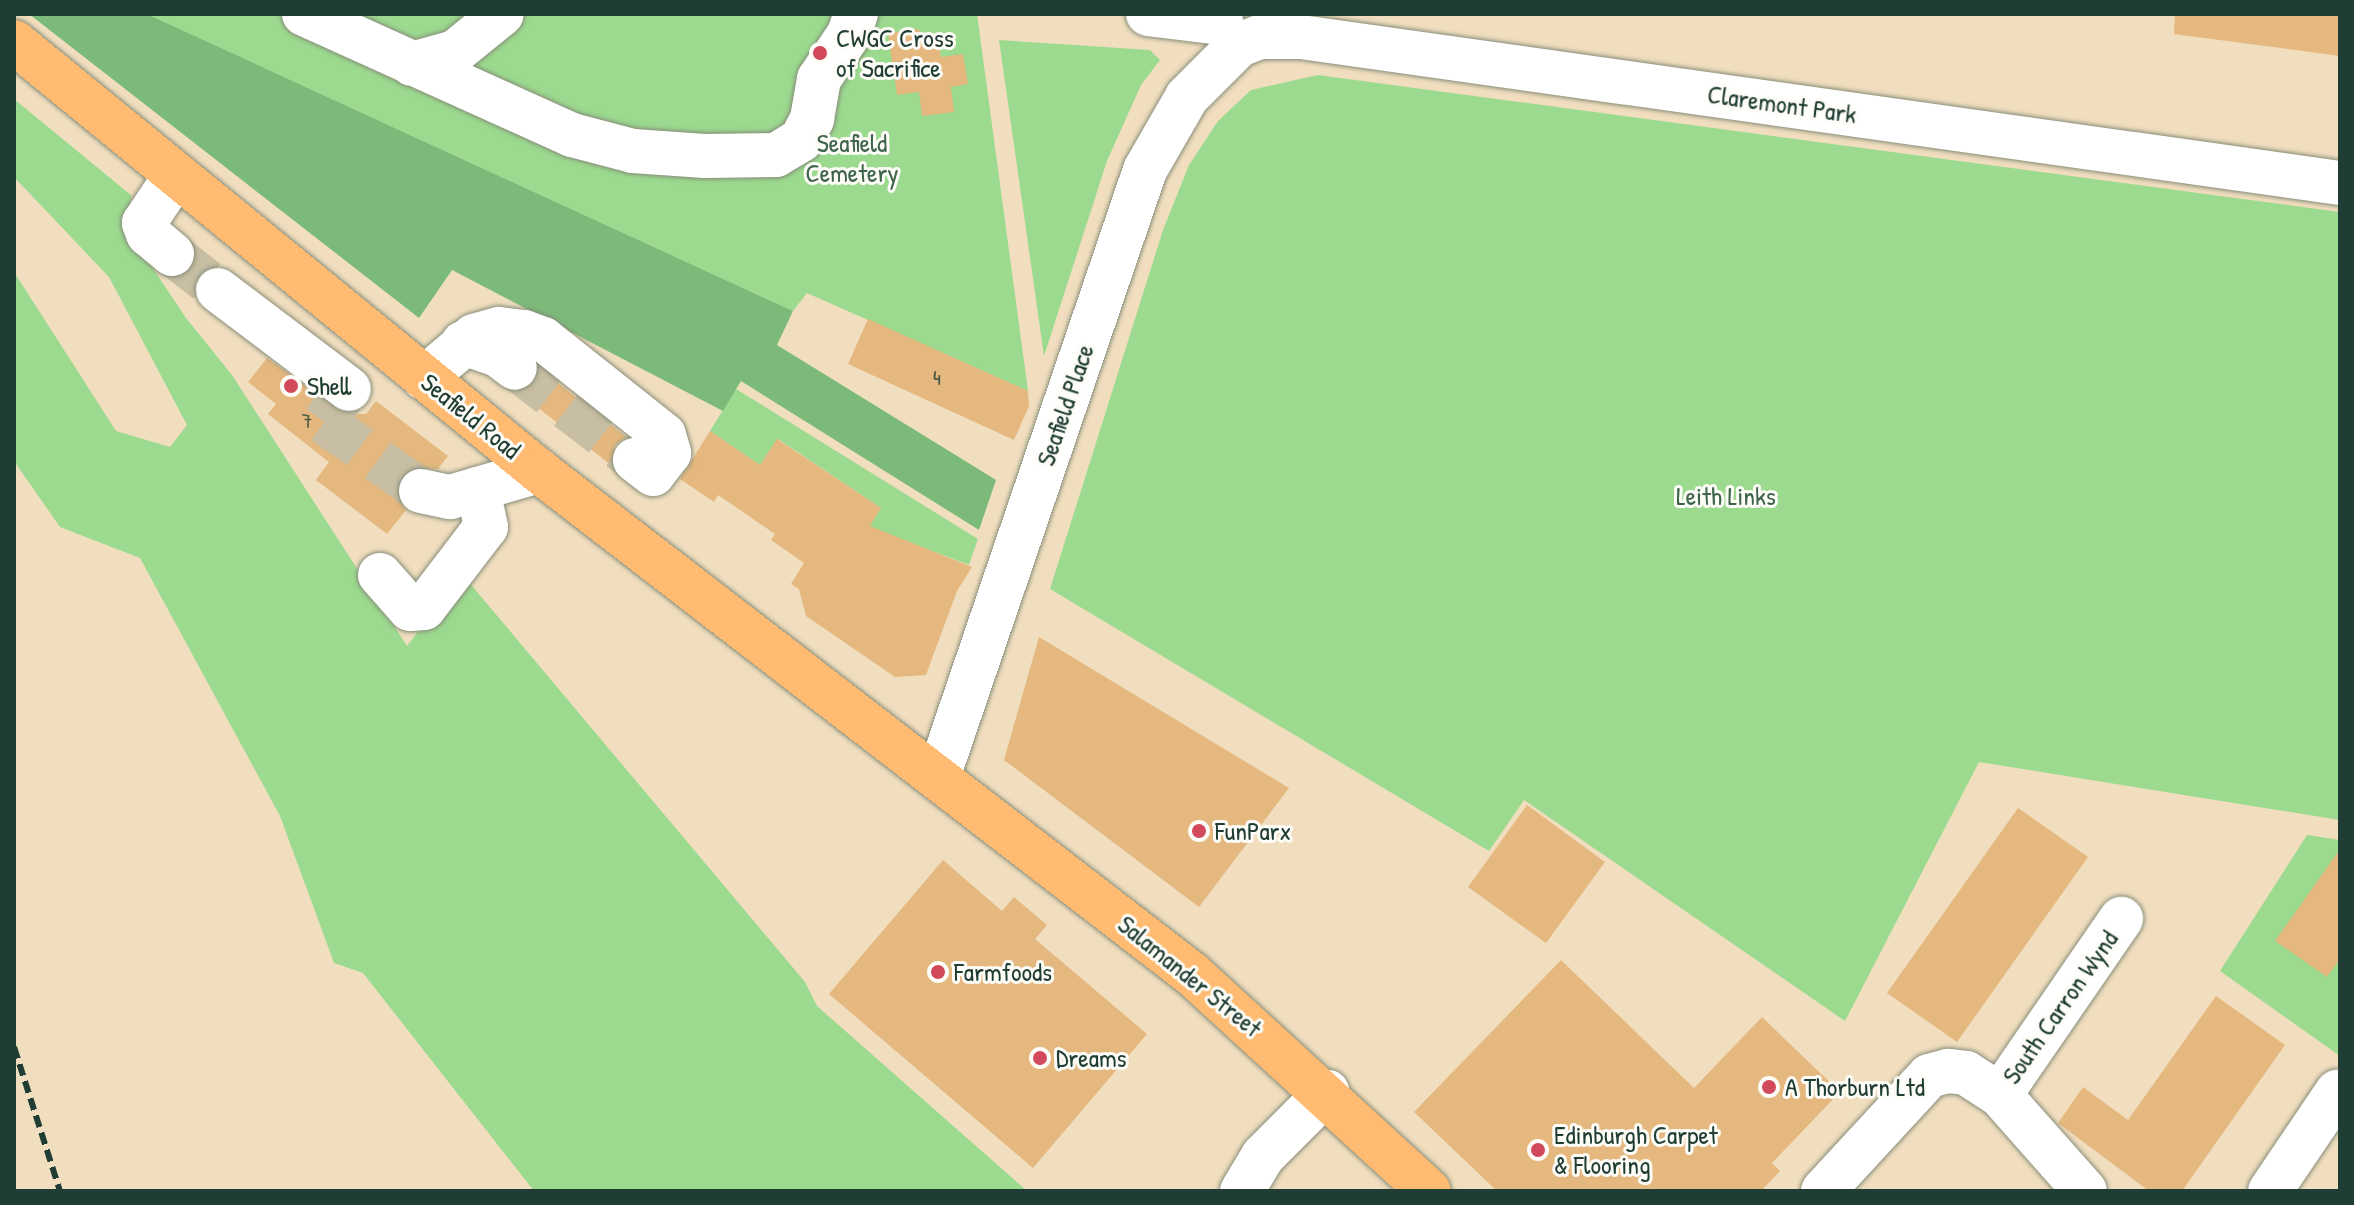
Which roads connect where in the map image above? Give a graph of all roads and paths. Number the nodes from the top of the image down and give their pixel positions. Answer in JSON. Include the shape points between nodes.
{"nodes":[{"id":1,"x":304,"y":14,"type":"edge"},
{"id":2,"x":502,"y":14,"type":"edge"},
{"id":3,"x":856,"y":14,"type":"edge"},
{"id":4,"x":1148,"y":14,"type":"edge"},
{"id":5,"x":1223,"y":30,"type":"edge"},
{"id":6,"x":14,"y":42,"type":"edge"},
{"id":7,"x":412,"y":64,"type":"junction"},
{"id":8,"x":176,"y":175,"type":"junction"},
{"id":9,"x":2340,"y":183,"type":"edge"},
{"id":10,"x":172,"y":254,"type":"tunnel mouth"},
{"id":11,"x":218,"y":290,"type":"tunnel mouth"},
{"id":12,"x":463,"y":343,"type":"junction"},
{"id":13,"x":382,"y":345,"type":"junction"},
{"id":14,"x":515,"y":368,"type":"tunnel mouth"},
{"id":15,"x":424,"y":378,"type":"junction"},
{"id":16,"x":635,"y":460,"type":"tunnel mouth"},
{"id":17,"x":539,"y":471,"type":"junction"},
{"id":18,"x":478,"y":489,"type":"junction"},
{"id":19,"x":421,"y":491,"type":"tunnel mouth"},
{"id":20,"x":380,"y":575,"type":"dead end"},
{"id":21,"x":938,"y":777,"type":"junction"},
{"id":22,"x":2121,"y":919,"type":"dead end"},
{"id":23,"x":1327,"y":1092,"type":"junction"},
{"id":24,"x":2337,"y":1092,"type":"dead end"},
{"id":25,"x":2000,"y":1095,"type":"junction"},
{"id":26,"x":1242,"y":1191,"type":"edge"},
{"id":27,"x":1429,"y":1191,"type":"edge"},
{"id":28,"x":1823,"y":1191,"type":"edge"},
{"id":29,"x":2085,"y":1191,"type":"edge"},
{"id":30,"x":2270,"y":1191,"type":"edge"}],
"edges":[{"from":1,"to":7,"type":"street"},
{"from":2,"to":7,"type":"street","via":[[455,52]]},
{"from":3,"to":7,"type":"street","via":[[819,79],[808,129],[789,150],[776,155],[656,154],[601,144]]},
{"from":4,"to":5,"type":"street"},
{"from":5,"to":9,"type":"street","name":"Claremont Park"},
{"from":5,"to":21,"type":"street","name":"Seafield Place","via":[[1145,170]]},
{"from":6,"to":8,"type":"main road","name":"Seafield Road"},
{"from":8,"to":10,"type":"street","via":[[144,223],[148,234]]},
{"from":8,"to":13,"type":"main road","name":"Seafield Road"},
{"from":11,"to":13,"type":"street","via":[[346,393]]},
{"from":12,"to":14,"type":"street","via":[[498,355]]},
{"from":12,"to":15,"type":"street"},
{"from":12,"to":16,"type":"street","via":[[499,329],[543,339],[664,435],[669,453],[653,474]]},
{"from":13,"to":15,"type":"main road","name":"Seafield Road"},
{"from":15,"to":17,"type":"main road","name":"Seafield Road"},
{"from":17,"to":18,"type":"street"},
{"from":17,"to":21,"type":"main road","name":"Seafield Road"},
{"from":18,"to":19,"type":"street","via":[[450,497]]},
{"from":18,"to":20,"type":"street","via":[[486,527],[424,608],[410,609]]},
{"from":21,"to":23,"type":"main road","name":"Salamander Street","via":[[1192,974]]},
{"from":22,"to":25,"type":"street","name":"South Carron Wynd"},
{"from":23,"to":26,"type":"street","via":[[1263,1156]]},
{"from":23,"to":27,"type":"main road","name":"Salamander Street"},
{"from":24,"to":30,"type":"street"},
{"from":25,"to":28,"type":"street","name":"South Carron Wynd","via":[[1966,1073],[1929,1076]]},
{"from":25,"to":29,"type":"street","name":"South Carron Wynd"}]}
